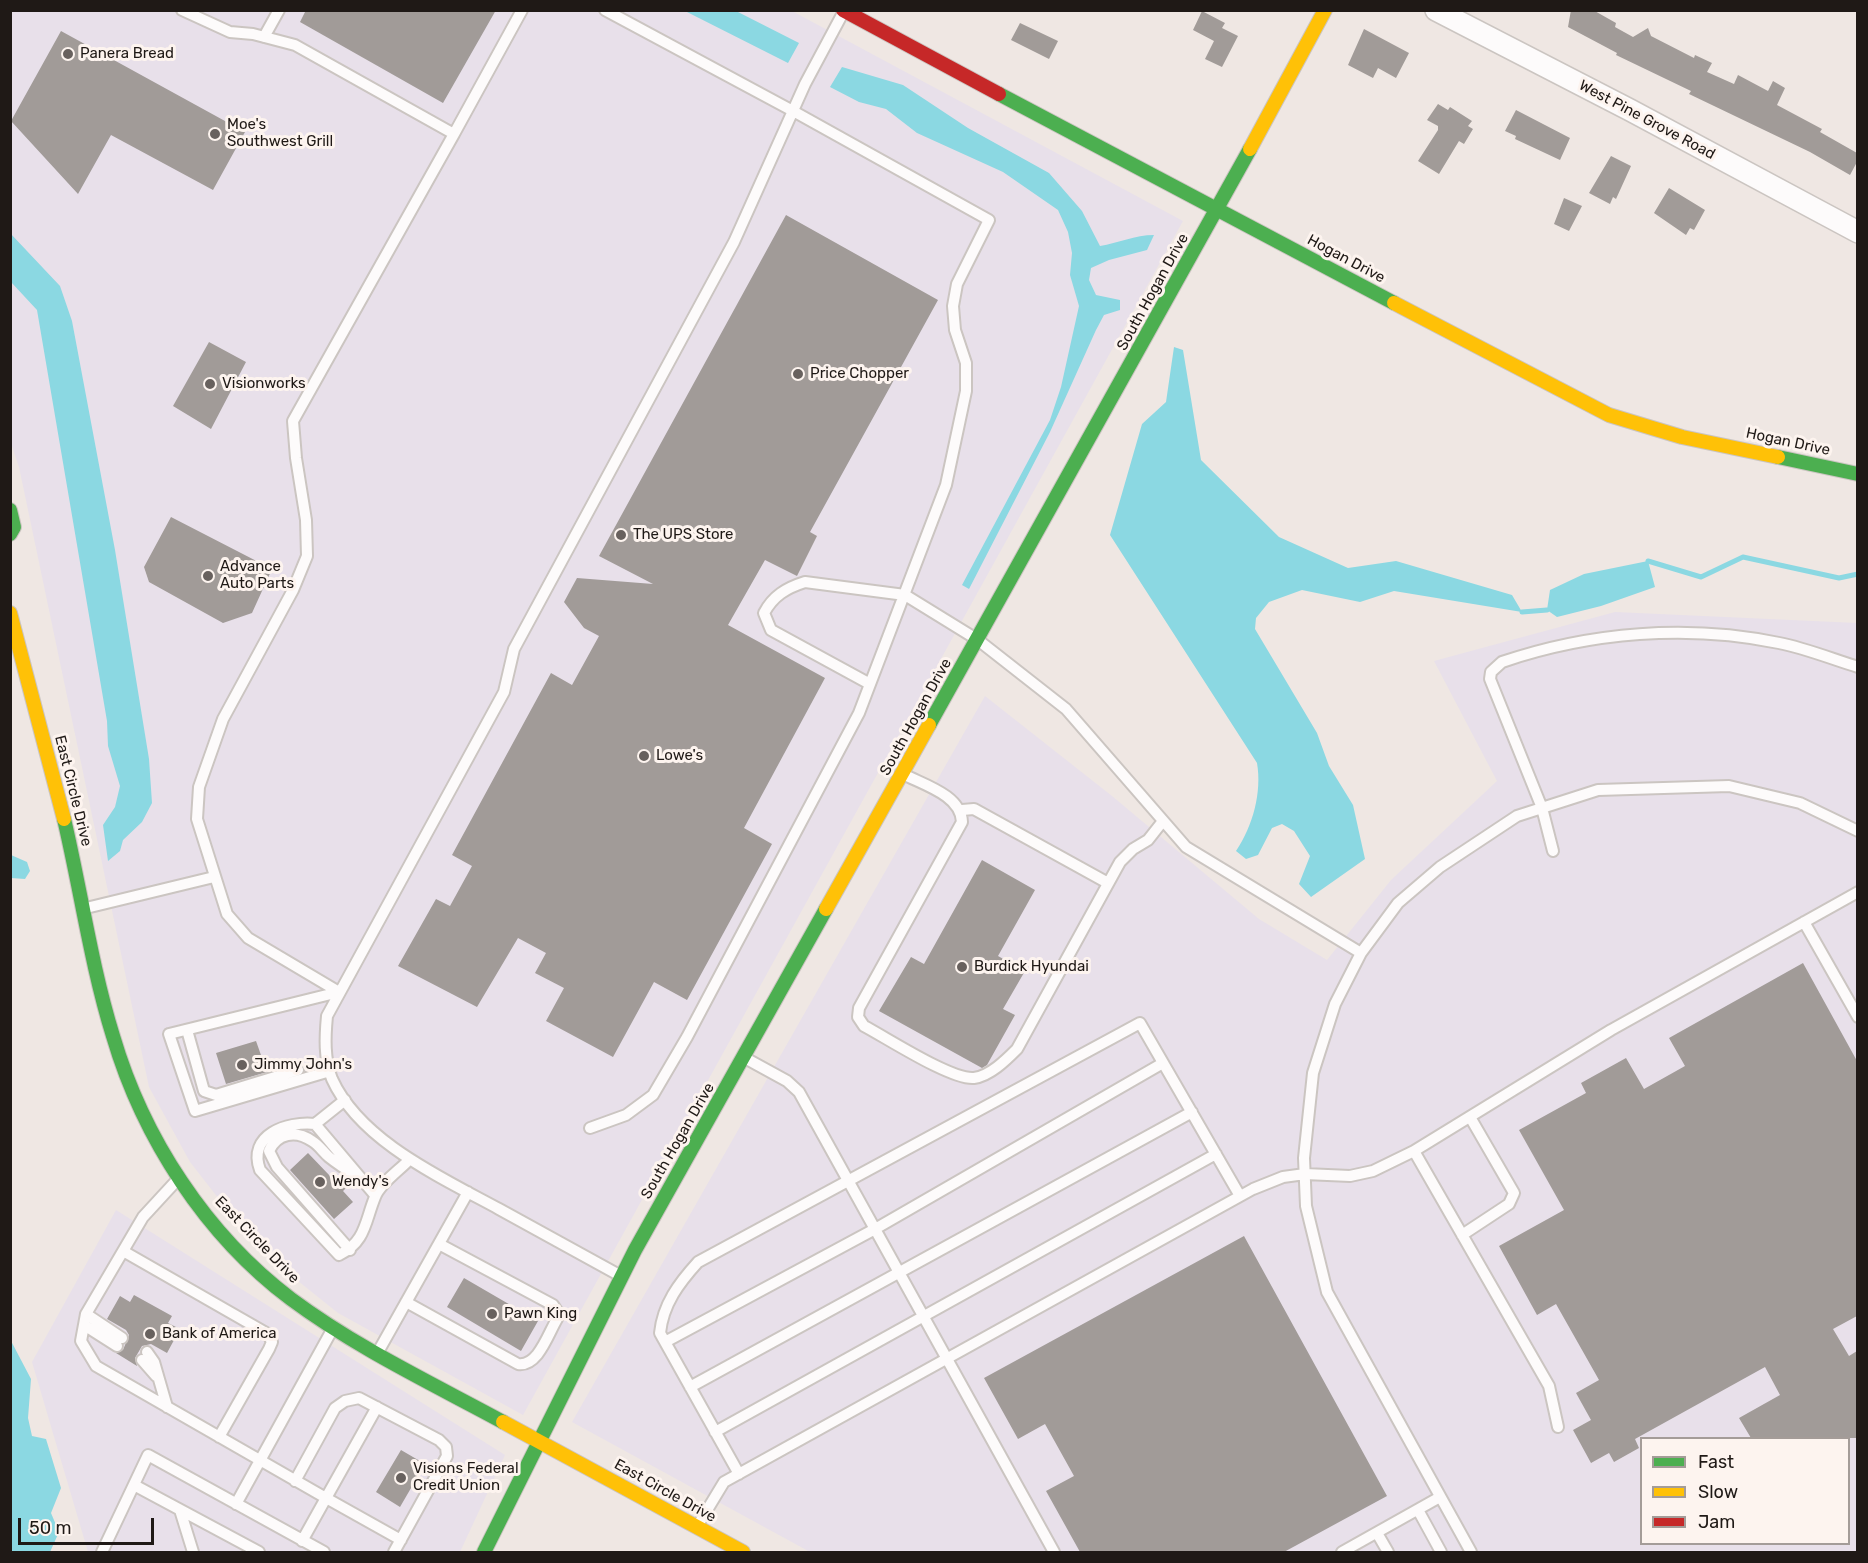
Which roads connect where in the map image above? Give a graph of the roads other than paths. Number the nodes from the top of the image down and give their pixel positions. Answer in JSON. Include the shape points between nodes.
{"nodes":[{"id":1,"x":182,"y":10,"type":"edge"},
{"id":2,"x":279,"y":10,"type":"edge"},
{"id":3,"x":522,"y":10,"type":"edge"},
{"id":4,"x":605,"y":10,"type":"edge"},
{"id":5,"x":1325,"y":10,"type":"edge"},
{"id":6,"x":1436,"y":10,"type":"edge"},
{"id":7,"x":844,"y":11,"type":"edge"},
{"id":8,"x":1462,"y":16,"type":"edge"},
{"id":9,"x":264,"y":37,"type":"junction"},
{"id":10,"x":793,"y":111,"type":"junction"},
{"id":11,"x":454,"y":134,"type":"junction"},
{"id":12,"x":1217,"y":211,"type":"junction"},
{"id":13,"x":1857,"y":232,"type":"edge"},
{"id":14,"x":1857,"y":474,"type":"edge"},
{"id":15,"x":10,"y":510,"type":"edge"},
{"id":16,"x":10,"y":534,"type":"edge"},
{"id":17,"x":905,"y":595,"type":"junction"},
{"id":18,"x":10,"y":613,"type":"edge"},
{"id":19,"x":978,"y":640,"type":"junction"},
{"id":20,"x":1857,"y":668,"type":"edge"},
{"id":21,"x":870,"y":684,"type":"junction"},
{"id":22,"x":903,"y":774,"type":"junction"},
{"id":23,"x":1542,"y":808,"type":"junction"},
{"id":24,"x":962,"y":810,"type":"junction"},
{"id":25,"x":1163,"y":821,"type":"junction"},
{"id":26,"x":1857,"y":831,"type":"edge"},
{"id":27,"x":1553,"y":851,"type":"dead end"},
{"id":28,"x":214,"y":877,"type":"junction"},
{"id":29,"x":1108,"y":883,"type":"junction"},
{"id":30,"x":1857,"y":892,"type":"edge"},
{"id":31,"x":83,"y":909,"type":"junction"},
{"id":32,"x":1804,"y":922,"type":"junction"},
{"id":33,"x":1361,"y":954,"type":"junction"},
{"id":34,"x":339,"y":992,"type":"junction"},
{"id":35,"x":1857,"y":1017,"type":"edge"},
{"id":36,"x":188,"y":1030,"type":"junction"},
{"id":37,"x":744,"y":1058,"type":"junction"},
{"id":38,"x":1163,"y":1063,"type":"junction"},
{"id":39,"x":298,"y":1070,"type":"dead end"},
{"id":40,"x":330,"y":1071,"type":"junction"},
{"id":41,"x":345,"y":1100,"type":"junction"},
{"id":42,"x":1192,"y":1112,"type":"junction"},
{"id":43,"x":1470,"y":1117,"type":"junction"},
{"id":44,"x":315,"y":1124,"type":"junction"},
{"id":45,"x":590,"y":1128,"type":"dead end"},
{"id":46,"x":1414,"y":1151,"type":"junction"},
{"id":47,"x":1216,"y":1154,"type":"junction"},
{"id":48,"x":410,"y":1159,"type":"junction"},
{"id":49,"x":1305,"y":1174,"type":"junction"},
{"id":50,"x":181,"y":1177,"type":"junction"},
{"id":51,"x":361,"y":1179,"type":"junction"},
{"id":52,"x":848,"y":1180,"type":"junction"},
{"id":53,"x":468,"y":1192,"type":"junction"},
{"id":54,"x":375,"y":1195,"type":"junction"},
{"id":55,"x":1240,"y":1196,"type":"junction"},
{"id":56,"x":875,"y":1229,"type":"junction"},
{"id":57,"x":1462,"y":1235,"type":"junction"},
{"id":58,"x":439,"y":1244,"type":"junction"},
{"id":59,"x":350,"y":1250,"type":"junction"},
{"id":60,"x":123,"y":1251,"type":"junction"},
{"id":61,"x":899,"y":1273,"type":"junction"},
{"id":62,"x":621,"y":1277,"type":"junction"},
{"id":63,"x":406,"y":1302,"type":"junction"},
{"id":64,"x":924,"y":1317,"type":"junction"},
{"id":65,"x":84,"y":1323,"type":"junction"},
{"id":66,"x":334,"y":1327,"type":"junction"},
{"id":67,"x":665,"y":1342,"type":"junction"},
{"id":68,"x":377,"y":1352,"type":"junction"},
{"id":69,"x":947,"y":1358,"type":"junction"},
{"id":70,"x":159,"y":1378,"type":"junction"},
{"id":71,"x":690,"y":1387,"type":"junction"},
{"id":72,"x":167,"y":1407,"type":"junction"},
{"id":73,"x":377,"y":1407,"type":"junction"},
{"id":74,"x":1558,"y":1427,"type":"dead end"},
{"id":75,"x":715,"y":1432,"type":"junction"},
{"id":76,"x":219,"y":1437,"type":"junction"},
{"id":77,"x":538,"y":1440,"type":"junction"},
{"id":78,"x":260,"y":1461,"type":"junction"},
{"id":79,"x":739,"y":1474,"type":"junction"},
{"id":80,"x":295,"y":1481,"type":"junction"},
{"id":81,"x":134,"y":1485,"type":"junction"},
{"id":82,"x":1440,"y":1497,"type":"junction"},
{"id":83,"x":326,"y":1498,"type":"junction"},
{"id":84,"x":236,"y":1504,"type":"junction"},
{"id":85,"x":180,"y":1510,"type":"junction"},
{"id":86,"x":1418,"y":1510,"type":"junction"},
{"id":87,"x":696,"y":1527,"type":"junction"},
{"id":88,"x":1377,"y":1533,"type":"junction"},
{"id":89,"x":401,"y":1540,"type":"junction"},
{"id":90,"x":307,"y":1546,"type":"edge"},
{"id":91,"x":102,"y":1552,"type":"edge"},
{"id":92,"x":193,"y":1552,"type":"edge"},
{"id":93,"x":259,"y":1552,"type":"edge"},
{"id":94,"x":324,"y":1552,"type":"edge"},
{"id":95,"x":394,"y":1552,"type":"edge"},
{"id":96,"x":484,"y":1552,"type":"edge"},
{"id":97,"x":743,"y":1552,"type":"edge"},
{"id":98,"x":1054,"y":1552,"type":"edge"},
{"id":99,"x":1342,"y":1552,"type":"edge"},
{"id":100,"x":1388,"y":1552,"type":"edge"},
{"id":101,"x":1441,"y":1552,"type":"edge"},
{"id":102,"x":1471,"y":1552,"type":"edge"}],
"edges":[{"from":1,"to":9,"type":"lane","via":[[230,32]]},
{"from":2,"to":9,"type":"lane"},
{"from":3,"to":11,"type":"lane"},
{"from":4,"to":10,"type":"lane"},
{"from":5,"to":12,"type":"street","name":"South Hogan Drive"},
{"from":6,"to":8,"type":"street","name":"West Pine Grove Road"},
{"from":7,"to":10,"type":"lane"},
{"from":7,"to":12,"type":"street","name":"Hogan Drive"},
{"from":8,"to":13,"type":"street","name":"West Pine Grove Road"},
{"from":9,"to":11,"type":"lane","via":[[295,45]]},
{"from":10,"to":17,"type":"lane","via":[[989,220],[957,284],[953,306],[955,330],[966,363],[966,391],[946,485]]},
{"from":10,"to":34,"type":"lane","via":[[734,242],[514,649],[504,692]]},
{"from":11,"to":28,"type":"lane","via":[[293,421],[307,556],[293,590],[223,719],[199,787],[197,819]]},
{"from":12,"to":14,"type":"street","name":"Hogan Drive","via":[[1609,415],[1682,436]]},
{"from":12,"to":19,"type":"street","name":"South Hogan Drive"},
{"from":15,"to":16,"type":"street","via":[[14,528]]},
{"from":17,"to":19,"type":"lane"},
{"from":17,"to":21,"type":"lane"},
{"from":17,"to":21,"type":"lane","via":[[805,582],[778,595],[764,613],[771,630]]},
{"from":18,"to":31,"type":"street","name":"East Circle Drive","via":[[62,807]]},
{"from":19,"to":22,"type":"street","name":"South Hogan Drive"},
{"from":19,"to":25,"type":"lane","via":[[1066,709]]},
{"from":20,"to":23,"type":"lane","via":[[1780,643],[1709,632],[1602,637],[1502,662],[1491,672],[1490,679]]},
{"from":21,"to":45,"type":"lane","via":[[859,713],[653,1095],[626,1115]]},
{"from":22,"to":24,"type":"lane","via":[[955,802]]},
{"from":22,"to":37,"type":"street","name":"South Hogan Drive"},
{"from":23,"to":26,"type":"lane","via":[[1598,790],[1729,786],[1800,803]]},
{"from":23,"to":27,"type":"lane"},
{"from":23,"to":33,"type":"lane","via":[[1517,816],[1440,867],[1398,903]]},
{"from":24,"to":29,"type":"lane","via":[[974,809]]},
{"from":24,"to":29,"type":"lane","via":[[962,822],[859,1008],[858,1017],[864,1026],[957,1076],[976,1078],[1002,1064],[1017,1049]]},
{"from":25,"to":29,"type":"lane","via":[[1148,840],[1120,862]]},
{"from":25,"to":33,"type":"lane","via":[[1186,847]]},
{"from":28,"to":31,"type":"lane"},
{"from":28,"to":34,"type":"lane","via":[[227,914],[248,938]]},
{"from":30,"to":32,"type":"lane"},
{"from":31,"to":50,"type":"street","name":"East Circle Drive","via":[[118,1053],[139,1107]]},
{"from":32,"to":35,"type":"lane"},
{"from":32,"to":43,"type":"lane","via":[[1611,1030]]},
{"from":33,"to":49,"type":"lane","via":[[1335,1004],[1313,1073]]},
{"from":34,"to":36,"type":"lane"},
{"from":34,"to":40,"type":"lane","via":[[327,1016],[324,1044]]},
{"from":36,"to":39,"type":"lane","via":[[204,1091],[209,1094]]},
{"from":36,"to":40,"type":"lane","via":[[169,1034],[195,1111]]},
{"from":37,"to":52,"type":"lane","via":[[787,1081],[799,1092]]},
{"from":37,"to":62,"type":"street","name":"South Hogan Drive"},
{"from":38,"to":42,"type":"lane"},
{"from":38,"to":52,"type":"lane","via":[[1140,1023]]},
{"from":38,"to":56,"type":"lane"},
{"from":40,"to":41,"type":"lane"},
{"from":41,"to":44,"type":"lane"},
{"from":41,"to":48,"type":"lane","via":[[376,1134]]},
{"from":42,"to":47,"type":"lane"},
{"from":42,"to":61,"type":"lane"},
{"from":43,"to":46,"type":"lane"},
{"from":43,"to":57,"type":"lane","via":[[1514,1193],[1509,1204]]},
{"from":44,"to":51,"type":"lane"},
{"from":44,"to":59,"type":"lane","via":[[277,1128],[261,1142],[256,1161],[339,1255]]},
{"from":46,"to":49,"type":"lane","via":[[1373,1171],[1350,1176]]},
{"from":46,"to":57,"type":"lane"},
{"from":47,"to":55,"type":"lane"},
{"from":47,"to":64,"type":"lane"},
{"from":48,"to":53,"type":"lane"},
{"from":48,"to":54,"type":"lane"},
{"from":49,"to":55,"type":"lane","via":[[1283,1177]]},
{"from":49,"to":82,"type":"lane","via":[[1306,1206],[1327,1292]]},
{"from":50,"to":60,"type":"lane","via":[[143,1217]]},
{"from":50,"to":66,"type":"street","name":"East Circle Drive","via":[[250,1262],[286,1295]]},
{"from":51,"to":54,"type":"lane"},
{"from":51,"to":59,"type":"lane","via":[[301,1135],[282,1136],[269,1151],[276,1167]]},
{"from":52,"to":56,"type":"lane"},
{"from":52,"to":67,"type":"lane","via":[[698,1262],[679,1284],[662,1315],[660,1333]]},
{"from":53,"to":58,"type":"lane"},
{"from":53,"to":62,"type":"lane"},
{"from":54,"to":59,"type":"lane","via":[[369,1221]]},
{"from":55,"to":69,"type":"lane"},
{"from":56,"to":61,"type":"lane"},
{"from":56,"to":67,"type":"lane"},
{"from":57,"to":74,"type":"lane","via":[[1549,1386]]},
{"from":58,"to":63,"type":"lane"},
{"from":58,"to":63,"type":"lane","via":[[553,1305],[557,1319],[533,1360],[524,1365]]},
{"from":60,"to":65,"type":"lane"},
{"from":60,"to":76,"type":"lane","via":[[268,1334],[272,1342],[269,1349]]},
{"from":61,"to":64,"type":"lane"},
{"from":61,"to":71,"type":"lane"},
{"from":62,"to":77,"type":"street","name":"South Hogan Drive"},
{"from":63,"to":68,"type":"lane"},
{"from":64,"to":69,"type":"lane"},
{"from":64,"to":75,"type":"lane"},
{"from":65,"to":65,"type":"lane","via":[[118,1345]]},
{"from":65,"to":72,"type":"lane","via":[[81,1341],[96,1366]]},
{"from":66,"to":68,"type":"street","name":"East Circle Drive"},
{"from":66,"to":78,"type":"lane"},
{"from":67,"to":71,"type":"lane"},
{"from":68,"to":77,"type":"street","name":"East Circle Drive"},
{"from":69,"to":79,"type":"lane"},
{"from":69,"to":98,"type":"lane"},
{"from":70,"to":70,"type":"lane","via":[[154,1362],[143,1360]]},
{"from":70,"to":72,"type":"lane"},
{"from":71,"to":75,"type":"lane"},
{"from":72,"to":76,"type":"lane"},
{"from":73,"to":80,"type":"lane","via":[[359,1398],[335,1408]]},
{"from":73,"to":83,"type":"lane"},
{"from":73,"to":89,"type":"lane","via":[[446,1447],[447,1456]]},
{"from":75,"to":79,"type":"lane"},
{"from":76,"to":78,"type":"lane"},
{"from":77,"to":87,"type":"street","name":"East Circle Drive"},
{"from":77,"to":96,"type":"street","name":"South Hogan Drive"},
{"from":78,"to":80,"type":"lane"},
{"from":78,"to":84,"type":"lane"},
{"from":79,"to":87,"type":"lane","via":[[724,1482]]},
{"from":80,"to":83,"type":"lane"},
{"from":81,"to":84,"type":"lane","via":[[148,1455]]},
{"from":81,"to":85,"type":"lane"},
{"from":81,"to":91,"type":"lane"},
{"from":82,"to":86,"type":"lane"},
{"from":82,"to":102,"type":"lane"},
{"from":83,"to":89,"type":"lane"},
{"from":83,"to":90,"type":"lane"},
{"from":84,"to":90,"type":"lane"},
{"from":85,"to":92,"type":"lane"},
{"from":85,"to":93,"type":"lane"},
{"from":86,"to":88,"type":"lane"},
{"from":86,"to":101,"type":"lane"},
{"from":87,"to":97,"type":"street","name":"East Circle Drive"},
{"from":88,"to":99,"type":"lane"},
{"from":88,"to":100,"type":"lane"},
{"from":89,"to":95,"type":"lane"},
{"from":90,"to":94,"type":"lane"}]}
